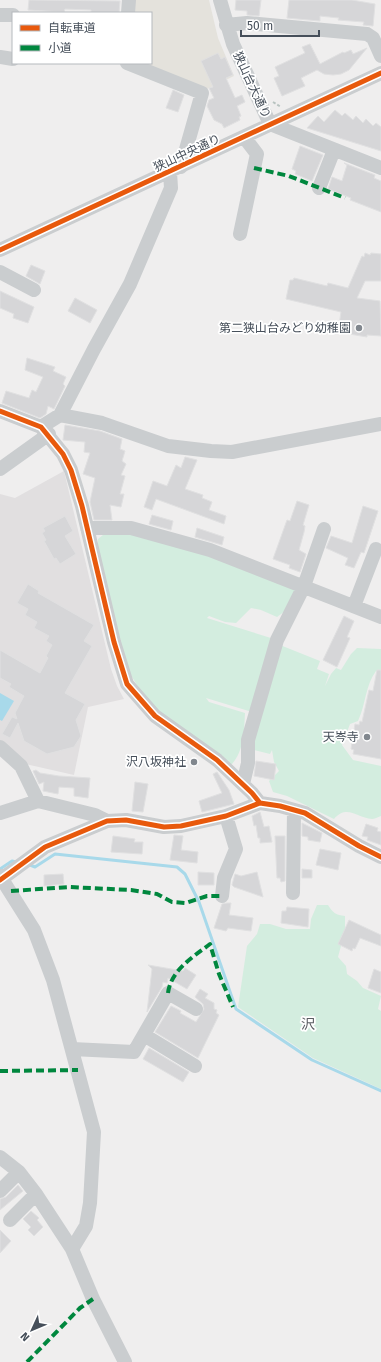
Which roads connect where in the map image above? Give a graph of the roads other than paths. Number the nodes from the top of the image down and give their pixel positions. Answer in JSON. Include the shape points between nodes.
{"nodes":[{"id":1,"x":129,"y":0,"type":"edge"},
{"id":2,"x":220,"y":0,"type":"edge"},
{"id":3,"x":128,"y":12,"type":"edge"},
{"id":4,"x":0,"y":15,"type":"edge"},
{"id":5,"x":12,"y":15,"type":"edge"},
{"id":6,"x":226,"y":25,"type":"junction"},
{"id":7,"x":381,"y":56,"type":"edge"},
{"id":8,"x":0,"y":57,"type":"edge"},
{"id":9,"x":12,"y":60,"type":"edge"},
{"id":10,"x":130,"y":64,"type":"edge"},
{"id":11,"x":381,"y":73,"type":"edge"},
{"id":12,"x":270,"y":124,"type":"junction"},
{"id":13,"x":244,"y":137,"type":"junction"},
{"id":14,"x":334,"y":150,"type":"junction"},
{"id":15,"x":381,"y":168,"type":"edge"},
{"id":16,"x":175,"y":170,"type":"junction"},
{"id":17,"x":319,"y":188,"type":"dead end"},
{"id":18,"x":240,"y":234,"type":"dead end"},
{"id":19,"x":0,"y":250,"type":"edge"},
{"id":20,"x":0,"y":272,"type":"edge"},
{"id":21,"x":34,"y":290,"type":"dead end"},
{"id":22,"x":0,"y":411,"type":"edge"},
{"id":23,"x":60,"y":415,"type":"junction"},
{"id":24,"x":381,"y":424,"type":"edge"},
{"id":25,"x":45,"y":431,"type":"junction"},
{"id":26,"x":0,"y":469,"type":"edge"},
{"id":27,"x":87,"y":528,"type":"junction"},
{"id":28,"x":324,"y":529,"type":"dead end"},
{"id":29,"x":376,"y":549,"type":"dead end"},
{"id":30,"x":304,"y":586,"type":"junction"},
{"id":31,"x":354,"y":606,"type":"junction"},
{"id":32,"x":381,"y":617,"type":"edge"},
{"id":33,"x":0,"y":747,"type":"edge"},
{"id":34,"x":244,"y":784,"type":"junction"},
{"id":35,"x":38,"y":801,"type":"junction"},
{"id":36,"x":260,"y":803,"type":"junction"},
{"id":37,"x":294,"y":810,"type":"junction"},
{"id":38,"x":0,"y":813,"type":"edge"},
{"id":39,"x":226,"y":816,"type":"junction"},
{"id":40,"x":107,"y":821,"type":"junction"},
{"id":41,"x":381,"y":857,"type":"edge"},
{"id":42,"x":0,"y":878,"type":"edge"},
{"id":43,"x":293,"y":893,"type":"dead end"},
{"id":44,"x":222,"y":896,"type":"dead end"},
{"id":45,"x":196,"y":1008,"type":"dead end"},
{"id":46,"x":144,"y":1035,"type":"junction"},
{"id":47,"x":72,"y":1049,"type":"junction"},
{"id":48,"x":195,"y":1066,"type":"dead end"},
{"id":49,"x":0,"y":1157,"type":"edge"},
{"id":50,"x":19,"y":1172,"type":"junction"},
{"id":51,"x":0,"y":1191,"type":"edge"},
{"id":52,"x":36,"y":1194,"type":"junction"},
{"id":53,"x":10,"y":1220,"type":"dead end"},
{"id":54,"x":72,"y":1249,"type":"junction"},
{"id":55,"x":125,"y":1362,"type":"edge"}],
"edges":[{"from":1,"to":3,"type":"street"},
{"from":2,"to":6,"type":"street","name":"狭山台大通り"},
{"from":4,"to":5,"type":"street"},
{"from":6,"to":7,"type":"street","via":[[247,23],[367,34],[373,38]]},
{"from":6,"to":12,"type":"street","name":"狭山台大通り"},
{"from":8,"to":9,"type":"street"},
{"from":10,"to":16,"type":"street","via":[[202,93]]},
{"from":11,"to":12,"type":"street","name":"狭山中央通り"},
{"from":12,"to":13,"type":"street","name":"狭山中央通り"},
{"from":12,"to":14,"type":"street"},
{"from":13,"to":16,"type":"street","name":"狭山中央通り"},
{"from":13,"to":18,"type":"street","via":[[257,154]]},
{"from":14,"to":15,"type":"street"},
{"from":14,"to":17,"type":"street"},
{"from":16,"to":19,"type":"street","name":"狭山中央通り"},
{"from":16,"to":23,"type":"street","via":[[171,188],[130,284]]},
{"from":20,"to":21,"type":"street"},
{"from":22,"to":25,"type":"street"},
{"from":23,"to":24,"type":"street","via":[[102,423],[168,446],[232,452]]},
{"from":23,"to":25,"type":"street"},
{"from":25,"to":26,"type":"street"},
{"from":25,"to":27,"type":"street","via":[[63,454],[71,470]]},
{"from":27,"to":30,"type":"street","via":[[131,528],[210,550]]},
{"from":27,"to":34,"type":"street","via":[[114,642],[127,684],[154,716],[217,760]]},
{"from":28,"to":30,"type":"street"},
{"from":29,"to":31,"type":"street"},
{"from":30,"to":31,"type":"street"},
{"from":30,"to":34,"type":"street","via":[[277,640],[248,740],[248,763]]},
{"from":31,"to":32,"type":"street"},
{"from":33,"to":35,"type":"street","via":[[21,766]]},
{"from":34,"to":36,"type":"street"},
{"from":35,"to":38,"type":"street"},
{"from":35,"to":40,"type":"street","via":[[96,815]]},
{"from":36,"to":37,"type":"street"},
{"from":36,"to":39,"type":"street"},
{"from":37,"to":41,"type":"street","via":[[304,812]]},
{"from":37,"to":43,"type":"street"},
{"from":39,"to":40,"type":"street","via":[[173,827],[126,820]]},
{"from":39,"to":44,"type":"street","via":[[236,848],[224,878]]},
{"from":40,"to":42,"type":"street","via":[[45,847]]},
{"from":42,"to":47,"type":"street","via":[[34,930],[53,980]]},
{"from":45,"to":46,"type":"street","via":[[168,993]]},
{"from":46,"to":47,"type":"street","via":[[134,1052]]},
{"from":46,"to":48,"type":"street"},
{"from":47,"to":54,"type":"street","via":[[94,1132],[90,1203],[86,1226]]},
{"from":49,"to":50,"type":"street"},
{"from":50,"to":51,"type":"street"},
{"from":50,"to":52,"type":"street"},
{"from":52,"to":53,"type":"street"},
{"from":52,"to":54,"type":"street"},
{"from":54,"to":55,"type":"street"}]}
